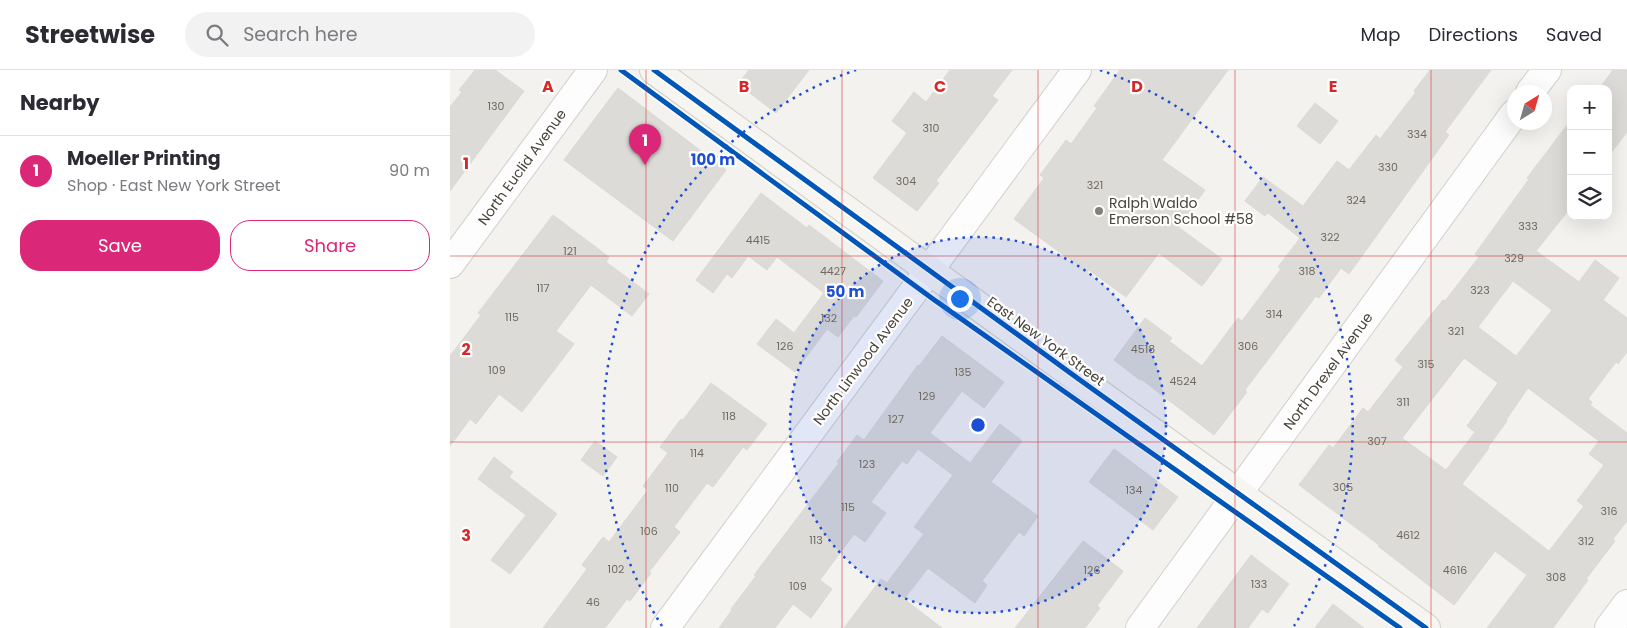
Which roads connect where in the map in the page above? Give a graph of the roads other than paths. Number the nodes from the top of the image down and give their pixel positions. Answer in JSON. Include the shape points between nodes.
{"nodes":[{"id":1,"x":593,"y":70,"type":"edge"},
{"id":2,"x":654,"y":70,"type":"edge"},
{"id":3,"x":1077,"y":70,"type":"edge"},
{"id":4,"x":1546,"y":70,"type":"edge"},
{"id":5,"x":1535,"y":85,"type":"edge"},
{"id":6,"x":1507,"y":124,"type":"edge"},
{"id":7,"x":450,"y":264,"type":"edge"},
{"id":8,"x":930,"y":270,"type":"junction"},
{"id":9,"x":1239,"y":494,"type":"junction"},
{"id":10,"x":1627,"y":604,"type":"edge"},
{"id":11,"x":665,"y":628,"type":"edge"},
{"id":12,"x":1140,"y":628,"type":"edge"},
{"id":13,"x":1426,"y":628,"type":"edge"},
{"id":14,"x":1609,"y":628,"type":"edge"}],
"edges":[{"from":1,"to":7,"type":"street","name":"North Euclid Avenue"},
{"from":2,"to":8,"type":"main road","name":"East New York Street"},
{"from":3,"to":8,"type":"street","name":"North Linwood Avenue"},
{"from":4,"to":5,"type":"street"},
{"from":6,"to":9,"type":"street","name":"North Drexel Avenue"},
{"from":8,"to":9,"type":"main road","name":"East New York Street"},
{"from":8,"to":11,"type":"street","name":"North Linwood Avenue"},
{"from":9,"to":12,"type":"street","name":"North Drexel Avenue"},
{"from":9,"to":13,"type":"main road","name":"East New York Street"},
{"from":10,"to":14,"type":"street"}]}
